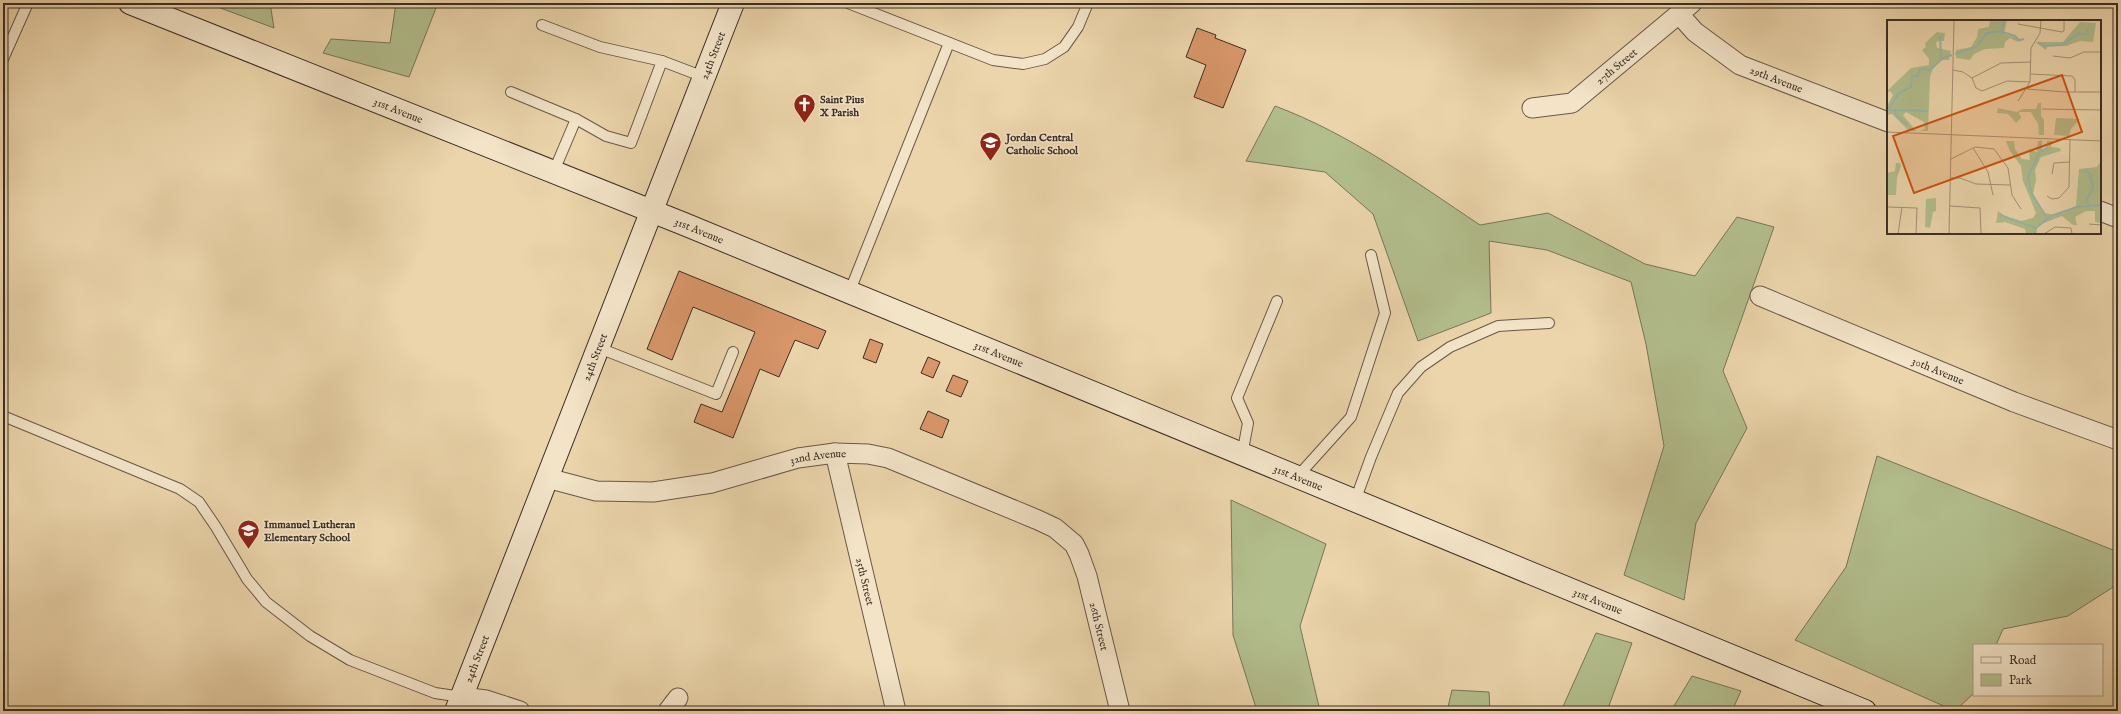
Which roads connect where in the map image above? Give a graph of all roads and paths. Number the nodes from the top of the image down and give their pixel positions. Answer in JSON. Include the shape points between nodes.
{"nodes":[{"id":1,"x":28,"y":3,"type":"edge"},
{"id":2,"x":130,"y":3,"type":"edge"},
{"id":3,"x":733,"y":3,"type":"edge"},
{"id":4,"x":848,"y":3,"type":"edge"},
{"id":5,"x":1088,"y":3,"type":"edge"},
{"id":6,"x":1685,"y":8,"type":"edge"},
{"id":7,"x":542,"y":25,"type":"dead end"},
{"id":8,"x":949,"y":43,"type":"junction"},
{"id":9,"x":3,"y":59,"type":"edge"},
{"id":10,"x":662,"y":61,"type":"junction"},
{"id":11,"x":704,"y":77,"type":"junction"},
{"id":12,"x":511,"y":92,"type":"dead end"},
{"id":13,"x":1532,"y":108,"type":"dead end"},
{"id":14,"x":576,"y":119,"type":"junction"},
{"id":15,"x":1887,"y":122,"type":"edge"},
{"id":16,"x":554,"y":171,"type":"junction"},
{"id":17,"x":2101,"y":211,"type":"edge"},
{"id":18,"x":651,"y":212,"type":"junction"},
{"id":19,"x":2118,"y":218,"type":"edge"},
{"id":20,"x":1371,"y":255,"type":"dead end"},
{"id":21,"x":849,"y":293,"type":"junction"},
{"id":22,"x":1760,"y":296,"type":"dead end"},
{"id":23,"x":1277,"y":301,"type":"dead end"},
{"id":24,"x":1549,"y":323,"type":"dead end"},
{"id":25,"x":598,"y":348,"type":"junction"},
{"id":26,"x":734,"y":352,"type":"dead end"},
{"id":27,"x":3,"y":416,"type":"edge"},
{"id":28,"x":2118,"y":440,"type":"edge"},
{"id":29,"x":834,"y":453,"type":"junction"},
{"id":30,"x":1242,"y":455,"type":"junction"},
{"id":31,"x":1297,"y":477,"type":"junction"},
{"id":32,"x":547,"y":478,"type":"junction"},
{"id":33,"x":1355,"y":501,"type":"junction"},
{"id":34,"x":1074,"y":544,"type":"joint"},
{"id":35,"x":459,"y":704,"type":"edge"},
{"id":36,"x":520,"y":711,"type":"edge"},
{"id":37,"x":896,"y":711,"type":"edge"},
{"id":38,"x":1120,"y":711,"type":"edge"},
{"id":39,"x":1865,"y":711,"type":"edge"}],
"edges":[{"from":1,"to":9,"type":"lane"},
{"from":2,"to":16,"type":"street","name":"31st Avenue"},
{"from":3,"to":11,"type":"street","name":"24th Street"},
{"from":4,"to":8,"type":"lane"},
{"from":5,"to":8,"type":"lane","via":[[1070,40],[1054,54],[1036,62],[1024,64],[993,60]]},
{"from":6,"to":13,"type":"street","name":"27th Street","via":[[1572,103]]},
{"from":6,"to":15,"type":"street","name":"29th Avenue","via":[[1695,32],[1740,65]]},
{"from":7,"to":10,"type":"lane","via":[[600,47]]},
{"from":8,"to":21,"type":"lane"},
{"from":10,"to":11,"type":"lane"},
{"from":10,"to":14,"type":"lane","via":[[631,143],[606,136]]},
{"from":11,"to":18,"type":"street","name":"24th Street"},
{"from":12,"to":14,"type":"lane"},
{"from":14,"to":16,"type":"lane"},
{"from":16,"to":18,"type":"street","name":"31st Avenue"},
{"from":17,"to":19,"type":"street"},
{"from":18,"to":21,"type":"street","name":"31st Avenue"},
{"from":18,"to":25,"type":"street","name":"24th Street"},
{"from":20,"to":31,"type":"lane","via":[[1385,314],[1351,417]]},
{"from":21,"to":30,"type":"street","name":"31st Avenue"},
{"from":22,"to":28,"type":"street","name":"30th Avenue","via":[[2014,402]]},
{"from":23,"to":30,"type":"lane","via":[[1237,398],[1248,423]]},
{"from":24,"to":33,"type":"lane","via":[[1498,326],[1450,347],[1421,367],[1398,393]]},
{"from":25,"to":26,"type":"lane","via":[[716,394]]},
{"from":25,"to":32,"type":"street","name":"24th Street"},
{"from":27,"to":35,"type":"lane","via":[[180,489],[199,502],[247,579],[266,602],[310,636],[350,660]]},
{"from":29,"to":32,"type":"street","name":"32nd Avenue","via":[[798,458],[712,483],[653,492],[596,491]]},
{"from":29,"to":34,"type":"street","name":"32nd Avenue","via":[[868,454],[888,458],[1038,520],[1055,528]]},
{"from":29,"to":37,"type":"street","name":"25th Street"},
{"from":30,"to":31,"type":"street","name":"31st Avenue"},
{"from":31,"to":33,"type":"street","name":"31st Avenue"},
{"from":32,"to":35,"type":"street","name":"24th Street"},
{"from":33,"to":39,"type":"street","name":"31st Avenue"},
{"from":34,"to":38,"type":"street","name":"26th Street","via":[[1087,576]]},
{"from":35,"to":36,"type":"street","via":[[486,700]]}]}
